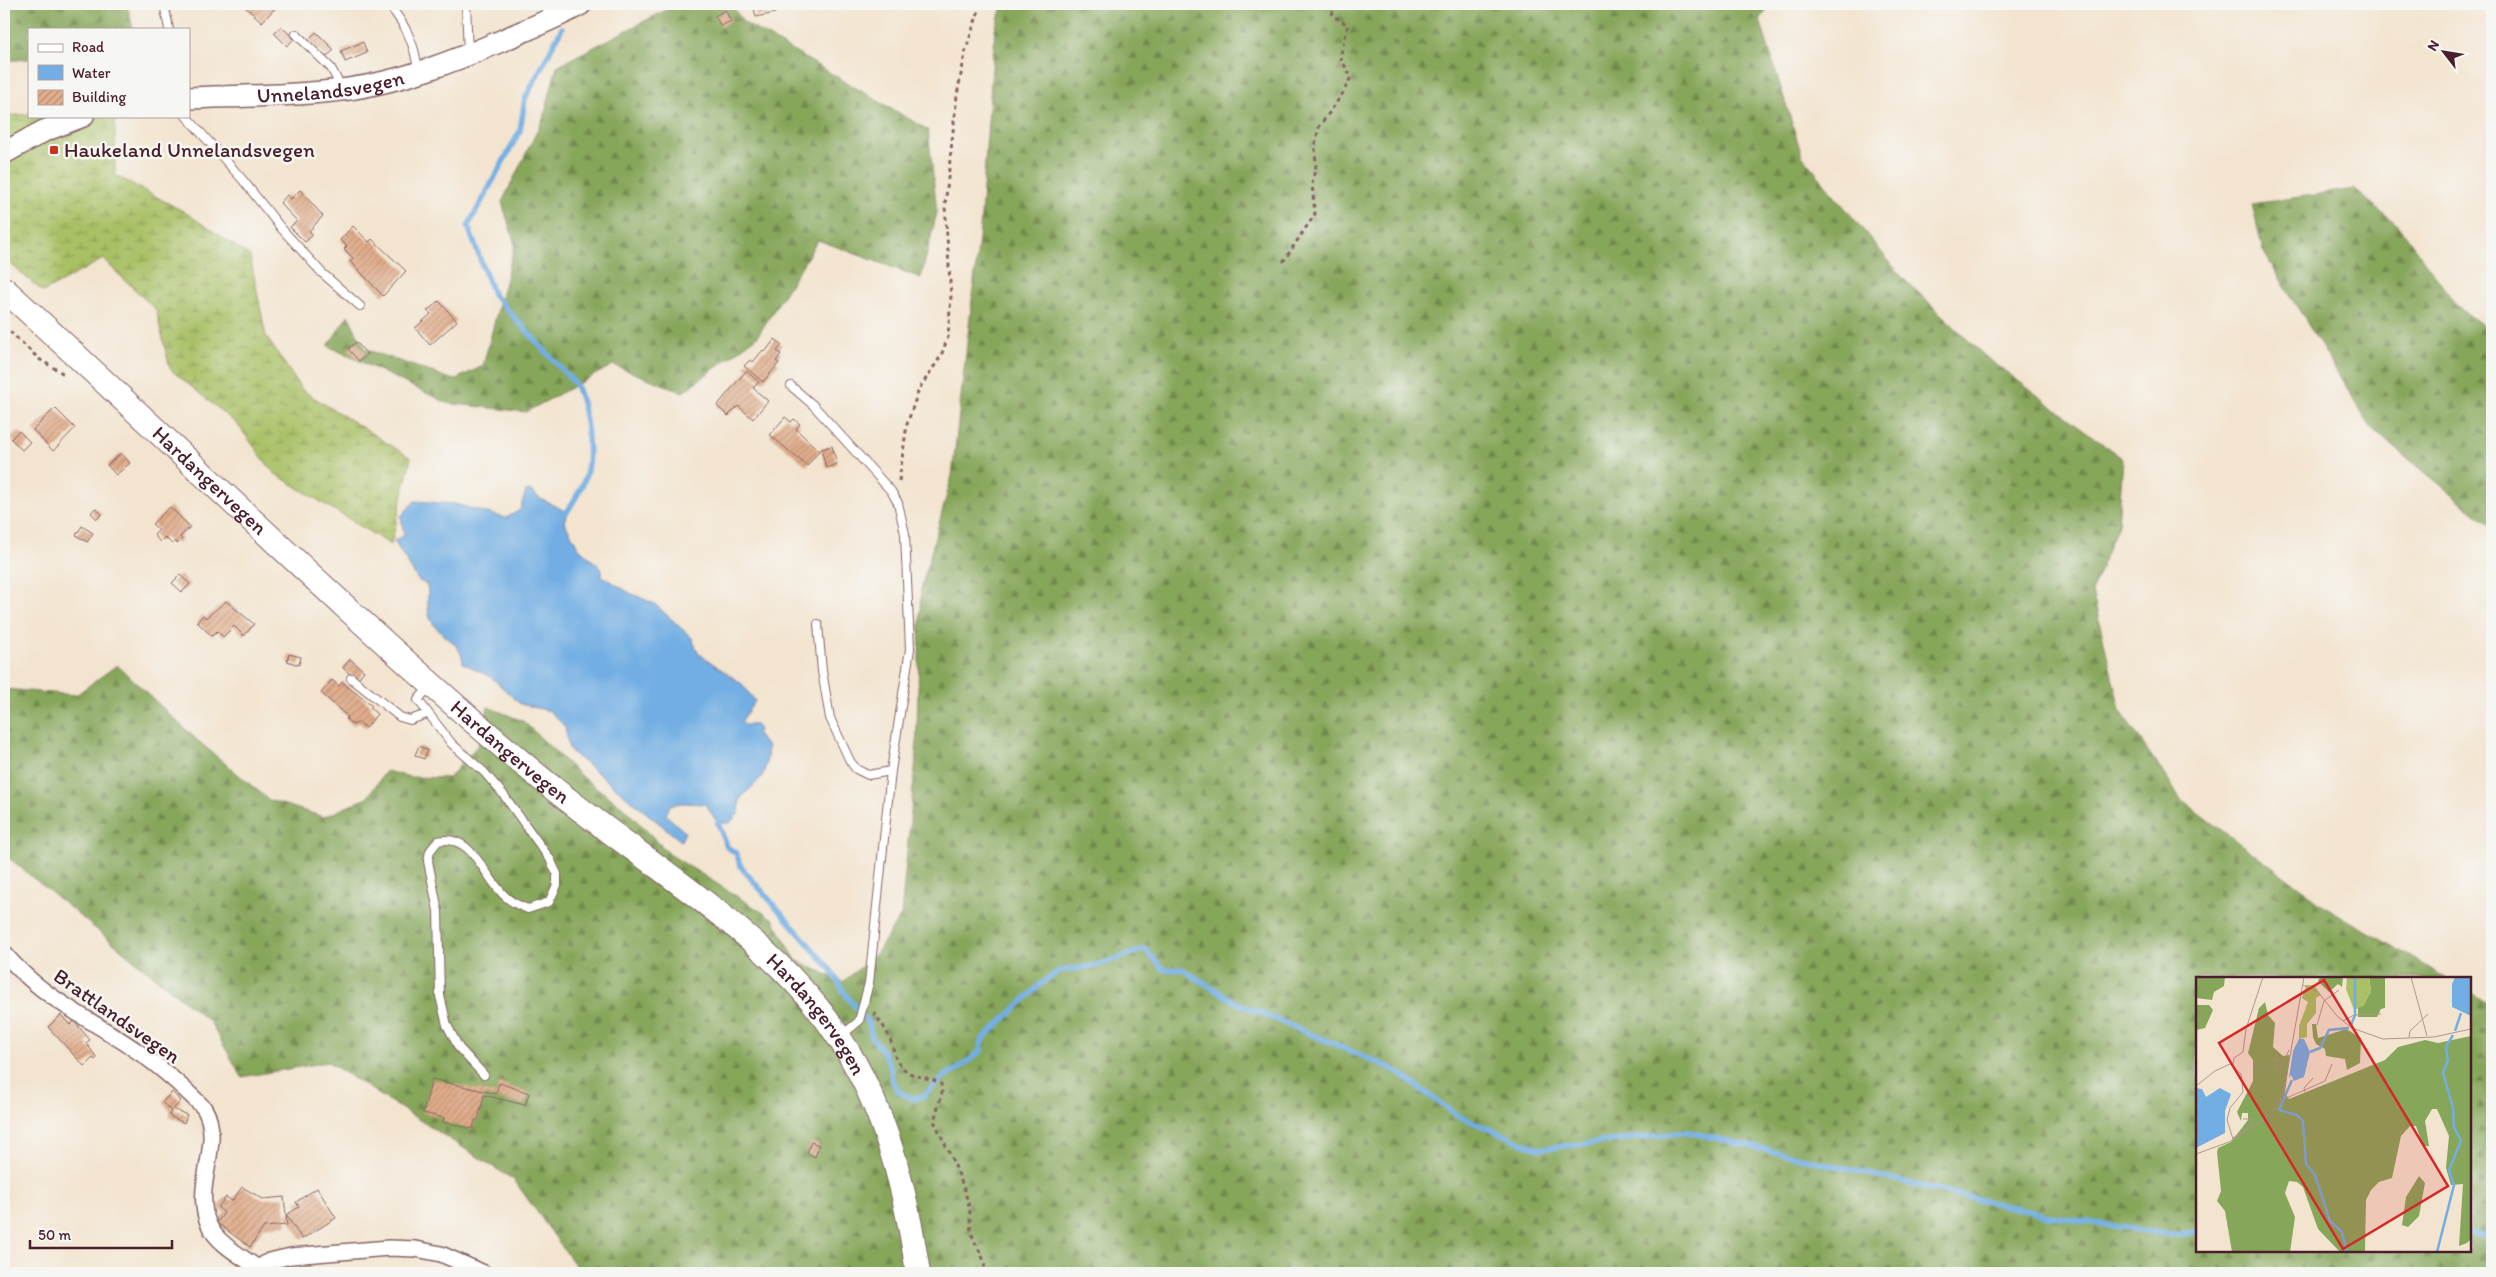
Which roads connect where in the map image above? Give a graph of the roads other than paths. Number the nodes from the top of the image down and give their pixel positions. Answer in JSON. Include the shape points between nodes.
{"nodes":[{"id":1,"x":164,"y":4,"type":"edge"},
{"id":2,"x":388,"y":4,"type":"edge"},
{"id":3,"x":466,"y":4,"type":"edge"},
{"id":4,"x":581,"y":4,"type":"edge"},
{"id":5,"x":169,"y":28,"type":"edge"},
{"id":6,"x":296,"y":34,"type":"dead end"},
{"id":7,"x":468,"y":55,"type":"junction"},
{"id":8,"x":418,"y":73,"type":"junction"},
{"id":9,"x":342,"y":89,"type":"junction"},
{"id":10,"x":190,"y":98,"type":"edge"},
{"id":11,"x":78,"y":118,"type":"edge"},
{"id":12,"x":188,"y":118,"type":"edge"},
{"id":13,"x":4,"y":153,"type":"edge"},
{"id":14,"x":4,"y":288,"type":"edge"},
{"id":15,"x":360,"y":306,"type":"dead end"},
{"id":16,"x":791,"y":386,"type":"dead end"},
{"id":17,"x":818,"y":624,"type":"dead end"},
{"id":18,"x":351,"y":678,"type":"dead end"},
{"id":19,"x":432,"y":684,"type":"junction"},
{"id":20,"x":427,"y":714,"type":"junction"},
{"id":21,"x":891,"y":771,"type":"junction"},
{"id":22,"x":4,"y":953,"type":"edge"},
{"id":23,"x":840,"y":1038,"type":"junction"},
{"id":24,"x":484,"y":1075,"type":"dead end"},
{"id":25,"x":257,"y":1271,"type":"edge"},
{"id":26,"x":484,"y":1273,"type":"edge"},
{"id":27,"x":918,"y":1273,"type":"edge"}],
"edges":[{"from":1,"to":5,"type":"lane"},
{"from":2,"to":8,"type":"lane","via":[[411,37]]},
{"from":3,"to":7,"type":"lane"},
{"from":4,"to":7,"type":"main road","name":"Unnelandsvegen"},
{"from":6,"to":9,"type":"lane","via":[[331,68]]},
{"from":7,"to":8,"type":"main road","name":"Unnelandsvegen"},
{"from":8,"to":9,"type":"main road","name":"Unnelandsvegen"},
{"from":9,"to":10,"type":"main road","name":"Unnelandsvegen"},
{"from":11,"to":13,"type":"main road","via":[[44,130]]},
{"from":12,"to":15,"type":"lane","via":[[292,241]]},
{"from":14,"to":19,"type":"main road","name":"Hardangervegen"},
{"from":16,"to":21,"type":"lane","via":[[813,405],[891,491],[898,504],[905,534],[910,649]]},
{"from":17,"to":21,"type":"lane","via":[[830,718],[850,761],[856,769],[868,775]]},
{"from":18,"to":20,"type":"lane","via":[[400,718],[410,720]]},
{"from":19,"to":20,"type":"lane","via":[[418,700]]},
{"from":19,"to":23,"type":"main road","name":"Hardangervegen","via":[[552,787],[693,893],[761,949],[807,996]]},
{"from":20,"to":24,"type":"lane","via":[[452,744],[503,794],[550,859],[557,874],[557,885],[549,902],[528,909],[512,902],[499,890],[460,842],[438,840],[430,850],[430,872],[438,911],[440,996],[447,1025],[460,1048]]},
{"from":21,"to":23,"type":"lane","via":[[870,983],[859,1021]]},
{"from":22,"to":25,"type":"street","name":"Brattlandsvegen","via":[[40,989],[136,1050],[204,1108],[211,1120],[212,1139],[203,1200],[209,1226],[224,1244]]},
{"from":23,"to":27,"type":"main road","name":"Hardangervegen","via":[[871,1096],[887,1135],[906,1205]]},
{"from":25,"to":26,"type":"street","via":[[270,1261],[291,1256],[388,1248],[441,1254]]}]}
